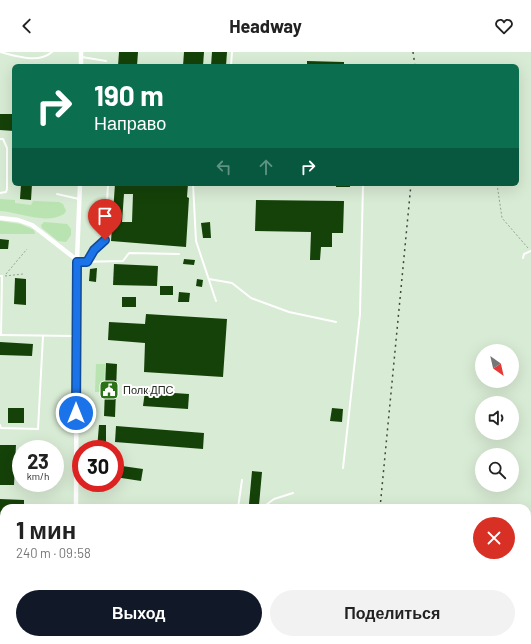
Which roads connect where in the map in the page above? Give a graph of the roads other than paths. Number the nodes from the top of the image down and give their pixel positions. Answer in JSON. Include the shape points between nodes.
{"nodes":[{"id":1,"x":0,"y":52,"type":"edge"},
{"id":2,"x":52,"y":52,"type":"edge"},
{"id":3,"x":232,"y":52,"type":"edge"},
{"id":4,"x":81,"y":54,"type":"edge"},
{"id":5,"x":106,"y":61,"type":"dead end"},
{"id":6,"x":231,"y":64,"type":"edge"},
{"id":7,"x":0,"y":139,"type":"edge"},
{"id":8,"x":80,"y":186,"type":"edge"},
{"id":9,"x":108,"y":186,"type":"edge"},
{"id":10,"x":193,"y":186,"type":"edge"},
{"id":11,"x":363,"y":186,"type":"edge"},
{"id":12,"x":0,"y":193,"type":"edge"},
{"id":13,"x":57,"y":194,"type":"dead end"},
{"id":14,"x":80,"y":199,"type":"junction"},
{"id":15,"x":0,"y":218,"type":"edge"},
{"id":16,"x":531,"y":251,"type":"edge"},
{"id":17,"x":179,"y":254,"type":"dead end"},
{"id":18,"x":523,"y":258,"type":"dead end"},
{"id":19,"x":77,"y":261,"type":"junction"},
{"id":20,"x":87,"y":262,"type":"junction"},
{"id":21,"x":1,"y":276,"type":"edge"},
{"id":22,"x":209,"y":279,"type":"junction"},
{"id":23,"x":216,"y":300,"type":"dead end"},
{"id":24,"x":336,"y":322,"type":"dead end"},
{"id":25,"x":0,"y":335,"type":"edge"},
{"id":26,"x":44,"y":336,"type":"junction"},
{"id":27,"x":76,"y":336,"type":"junction"},
{"id":28,"x":0,"y":426,"type":"edge"},
{"id":29,"x":342,"y":468,"type":"dead end"},
{"id":30,"x":242,"y":480,"type":"dead end"},
{"id":31,"x":293,"y":493,"type":"dead end"},
{"id":32,"x":76,"y":504,"type":"edge"},
{"id":33,"x":239,"y":504,"type":"edge"},
{"id":34,"x":267,"y":504,"type":"edge"}],
"edges":[{"from":1,"to":2,"type":"lane","via":[[28,58],[46,57]]},
{"from":3,"to":6,"type":"lane"},
{"from":4,"to":5,"type":"lane"},
{"from":7,"to":12,"type":"lane","via":[[7,148],[7,189],[6,192]]},
{"from":8,"to":14,"type":"street"},
{"from":9,"to":20,"type":"lane","via":[[105,240],[94,250]]},
{"from":10,"to":22,"type":"lane","via":[[196,241]]},
{"from":11,"to":29,"type":"lane","via":[[360,314]]},
{"from":13,"to":14,"type":"lane"},
{"from":14,"to":19,"type":"street"},
{"from":15,"to":19,"type":"street","via":[[32,225]]},
{"from":16,"to":18,"type":"lane","via":[[524,254]]},
{"from":17,"to":20,"type":"lane","via":[[129,253],[123,261]]},
{"from":19,"to":20,"type":"lane"},
{"from":19,"to":27,"type":"street"},
{"from":21,"to":25,"type":"lane"},
{"from":22,"to":23,"type":"lane"},
{"from":22,"to":24,"type":"lane","via":[[232,283],[251,298],[289,312]]},
{"from":25,"to":26,"type":"lane"},
{"from":26,"to":27,"type":"lane"},
{"from":26,"to":28,"type":"lane","via":[[38,429]]},
{"from":27,"to":32,"type":"street"},
{"from":30,"to":33,"type":"lane"},
{"from":31,"to":34,"type":"lane"}]}
